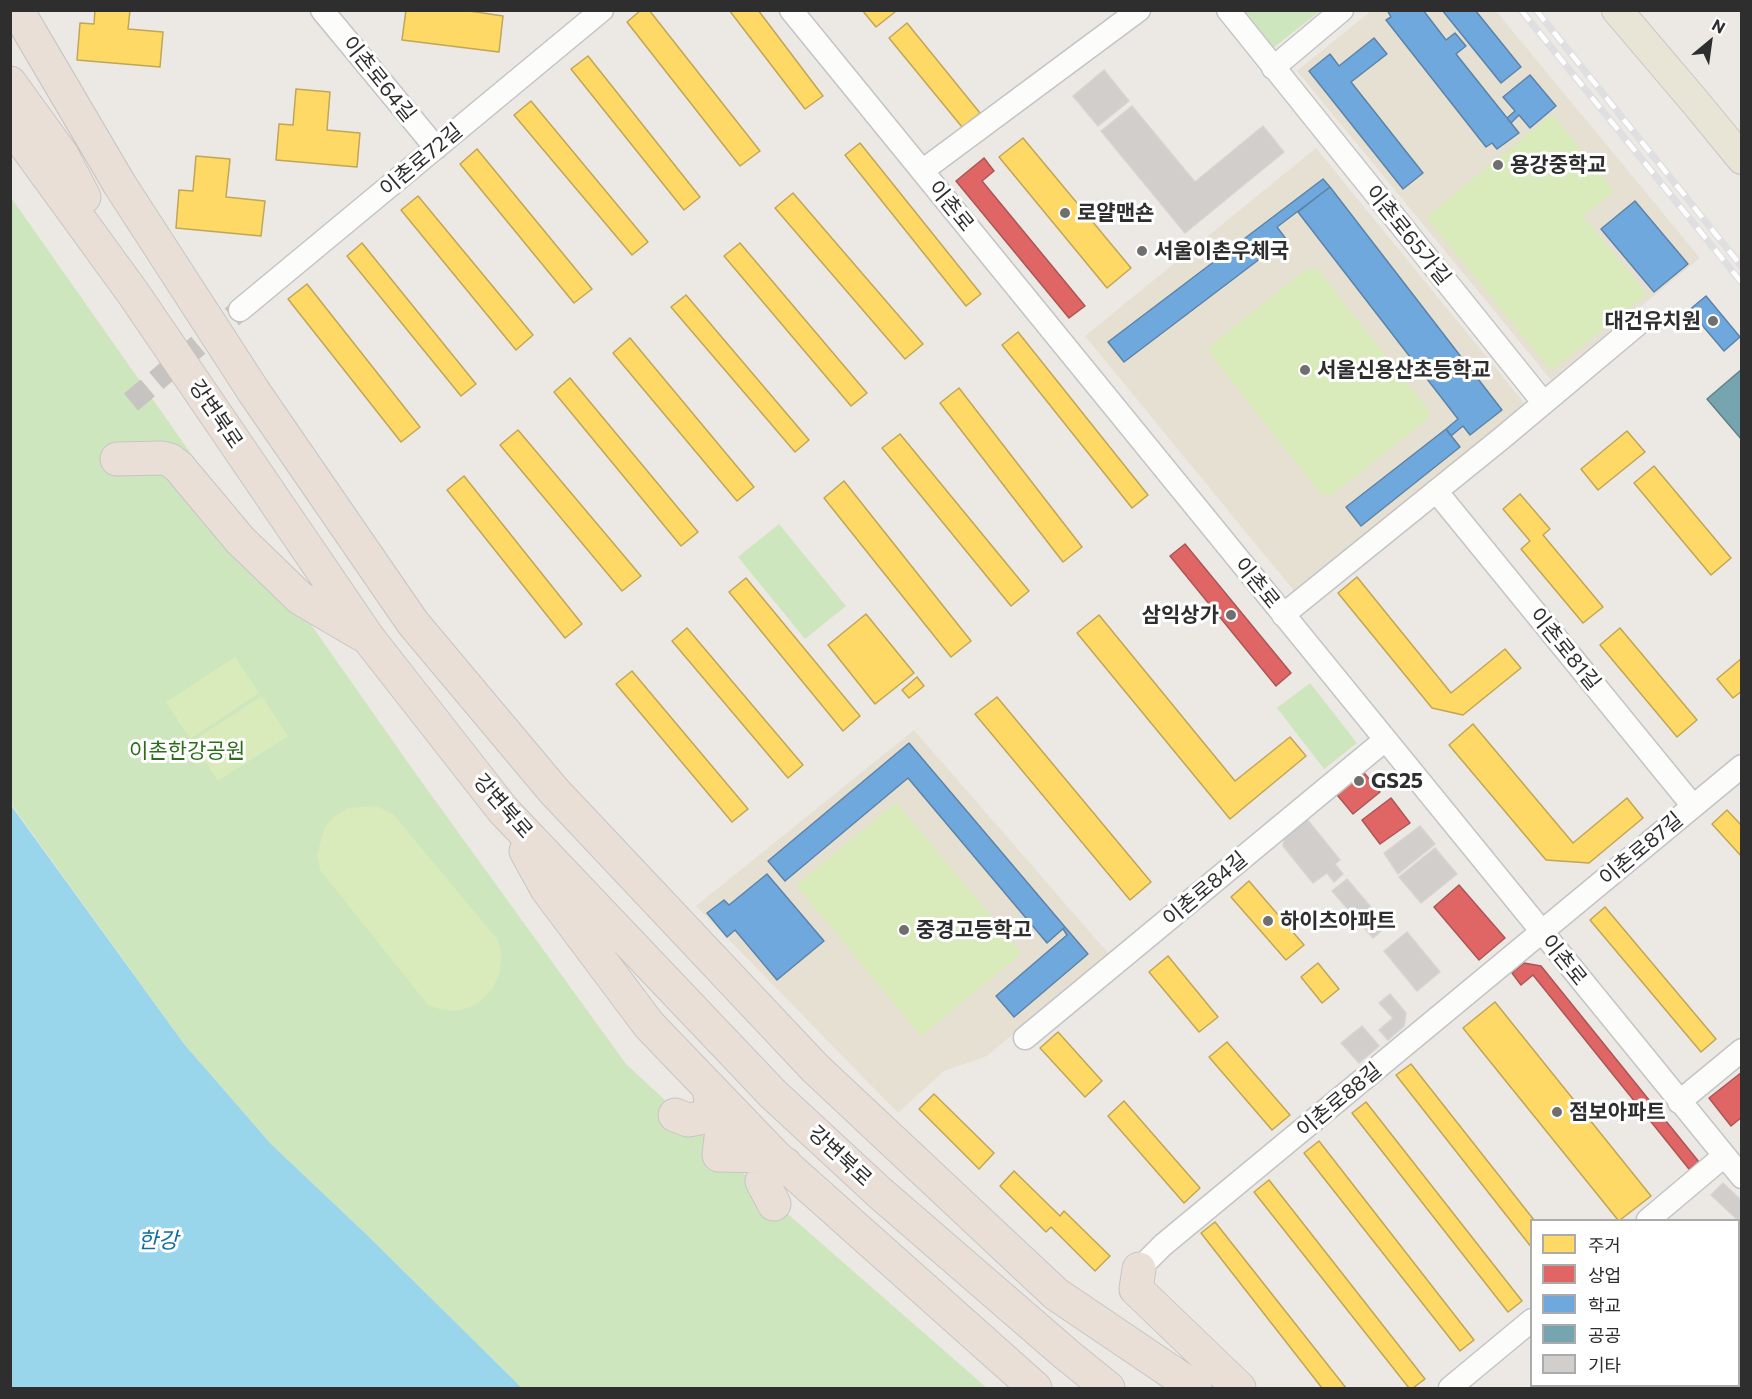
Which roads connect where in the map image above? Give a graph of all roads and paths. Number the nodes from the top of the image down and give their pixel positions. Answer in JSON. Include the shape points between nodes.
{"nodes":[{"id":1,"x":17,"y":10,"type":"edge"},
{"id":2,"x":322,"y":10,"type":"edge"},
{"id":3,"x":602,"y":10,"type":"edge"},
{"id":4,"x":791,"y":10,"type":"edge"},
{"id":5,"x":1139,"y":10,"type":"edge"},
{"id":6,"x":1228,"y":10,"type":"edge"},
{"id":7,"x":1342,"y":10,"type":"edge"},
{"id":8,"x":1617,"y":10,"type":"edge"},
{"id":9,"x":10,"y":37,"type":"edge"},
{"id":10,"x":1273,"y":68,"type":"junction"},
{"id":11,"x":10,"y":83,"type":"edge"},
{"id":12,"x":10,"y":124,"type":"edge"},
{"id":13,"x":436,"y":148,"type":"junction"},
{"id":14,"x":1742,"y":159,"type":"edge"},
{"id":15,"x":922,"y":171,"type":"junction"},
{"id":16,"x":120,"y":185,"type":"junction"},
{"id":17,"x":133,"y":293,"type":"junction"},
{"id":18,"x":240,"y":310,"type":"tunnel mouth"},
{"id":19,"x":1638,"y":324,"type":"dead end"},
{"id":20,"x":1543,"y":402,"type":"junction"},
{"id":21,"x":117,"y":459,"type":"dead end"},
{"id":22,"x":1436,"y":491,"type":"junction"},
{"id":23,"x":1283,"y":615,"type":"junction"},
{"id":24,"x":369,"y":639,"type":"junction"},
{"id":25,"x":1385,"y":740,"type":"junction"},
{"id":26,"x":1742,"y":766,"type":"edge"},
{"id":27,"x":1694,"y":806,"type":"junction"},
{"id":28,"x":503,"y":810,"type":"junction"},
{"id":29,"x":1541,"y":932,"type":"junction"},
{"id":30,"x":1025,"y":1038,"type":"dead end"},
{"id":31,"x":1742,"y":1050,"type":"edge"},
{"id":32,"x":717,"y":1095,"type":"junction"},
{"id":33,"x":1679,"y":1101,"type":"junction"},
{"id":34,"x":675,"y":1115,"type":"dead end"},
{"id":35,"x":1724,"y":1156,"type":"junction"},
{"id":36,"x":780,"y":1160,"type":"junction"},
{"id":37,"x":1742,"y":1177,"type":"edge"},
{"id":38,"x":774,"y":1204,"type":"dead end"},
{"id":39,"x":1650,"y":1219,"type":"edge"},
{"id":40,"x":1139,"y":1269,"type":"joint"},
{"id":41,"x":1530,"y":1322,"type":"edge"},
{"id":42,"x":1035,"y":1389,"type":"edge"},
{"id":43,"x":1108,"y":1389,"type":"edge"},
{"id":44,"x":1195,"y":1389,"type":"edge"},
{"id":45,"x":1239,"y":1389,"type":"edge"},
{"id":46,"x":1450,"y":1389,"type":"edge"}],
"edges":[{"from":1,"to":16,"type":"highway","name":"강변북로"},
{"from":2,"to":13,"type":"street","name":"이촌로64길"},
{"from":3,"to":13,"type":"street","name":"이촌로72길"},
{"from":4,"to":15,"type":"street","name":"이촌로"},
{"from":5,"to":15,"type":"street"},
{"from":6,"to":10,"type":"street","name":"이촌로65가길"},
{"from":7,"to":10,"type":"street"},
{"from":8,"to":14,"type":"main road"},
{"from":9,"to":16,"type":"highway","name":"강변북로"},
{"from":10,"to":20,"type":"street","name":"이촌로65가길"},
{"from":11,"to":17,"type":"highway","via":[[62,155]]},
{"from":12,"to":17,"type":"highway","name":"강변북로"},
{"from":13,"to":18,"type":"street","name":"이촌로72길"},
{"from":15,"to":23,"type":"street","name":"이촌로"},
{"from":16,"to":44,"type":"highway","name":"강변북로","via":[[254,392],[413,623],[554,791],[815,1068],[1030,1270],[1056,1294]]},
{"from":17,"to":24,"type":"highway","name":"강변북로"},
{"from":19,"to":20,"type":"street"},
{"from":20,"to":22,"type":"street"},
{"from":21,"to":24,"type":"highway","via":[[170,460],[240,540],[300,598]]},
{"from":22,"to":23,"type":"street"},
{"from":22,"to":27,"type":"street","name":"이촌로81길"},
{"from":23,"to":25,"type":"street","name":"이촌로"},
{"from":24,"to":28,"type":"highway","name":"강변북로"},
{"from":25,"to":29,"type":"street","name":"이촌로"},
{"from":25,"to":30,"type":"street","name":"이촌로84길"},
{"from":26,"to":27,"type":"street","name":"이촌로87길"},
{"from":27,"to":29,"type":"street","name":"이촌로87길"},
{"from":28,"to":32,"type":"highway","via":[[547,889],[649,1024]]},
{"from":28,"to":43,"type":"highway","name":"강변북로","via":[[773,1094],[889,1201]]},
{"from":29,"to":33,"type":"street","name":"이촌로"},
{"from":29,"to":40,"type":"street","name":"이촌로88길"},
{"from":31,"to":33,"type":"street"},
{"from":32,"to":34,"type":"highway","via":[[708,1113],[700,1118],[688,1120]]},
{"from":32,"to":36,"type":"highway"},
{"from":33,"to":35,"type":"street","name":"이촌로"},
{"from":35,"to":37,"type":"street","name":"이촌로"},
{"from":35,"to":39,"type":"street"},
{"from":36,"to":38,"type":"highway","via":[[762,1181]]},
{"from":36,"to":42,"type":"highway"},
{"from":40,"to":45,"type":"highway","via":[[1136,1289]]},
{"from":41,"to":46,"type":"street"}]}
